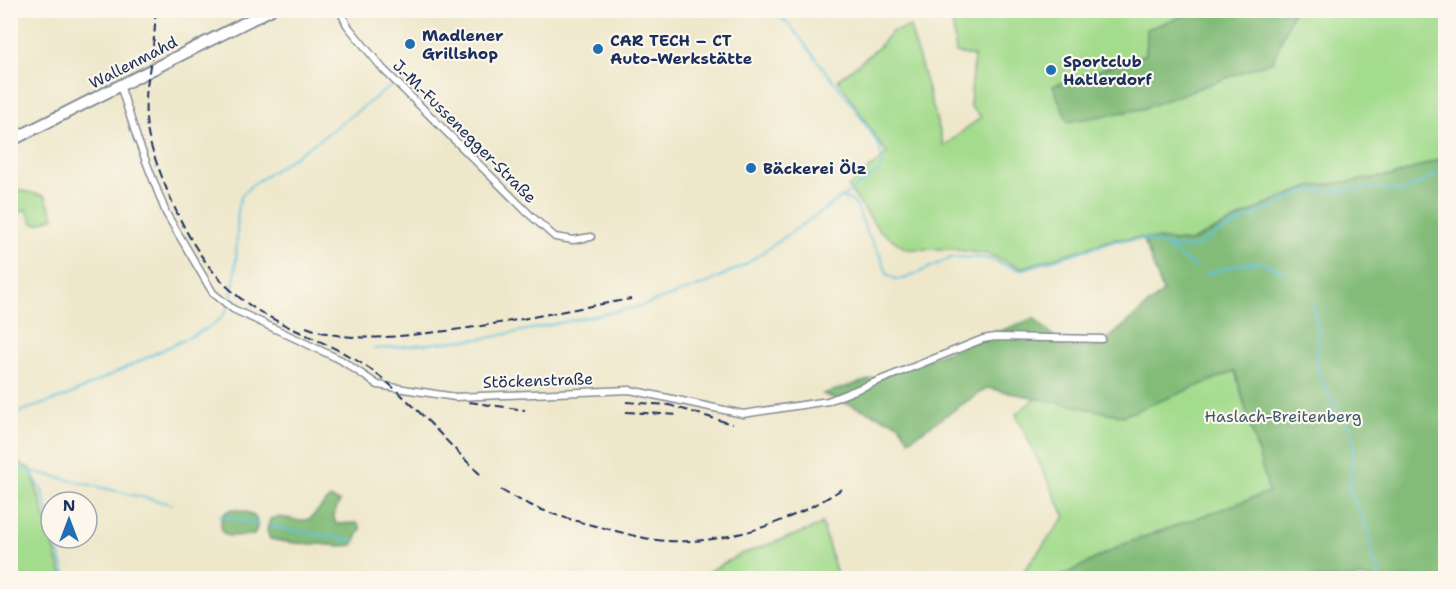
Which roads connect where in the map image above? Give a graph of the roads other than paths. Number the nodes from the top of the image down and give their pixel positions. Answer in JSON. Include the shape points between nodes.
{"nodes":[{"id":1,"x":270,"y":10,"type":"edge"},
{"id":2,"x":340,"y":10,"type":"edge"},
{"id":3,"x":120,"y":85,"type":"junction"},
{"id":4,"x":10,"y":141,"type":"edge"},
{"id":5,"x":591,"y":237,"type":"dead end"},
{"id":6,"x":1102,"y":339,"type":"dead end"}],
"edges":[{"from":1,"to":3,"type":"main road","name":"Wallenmahd"},
{"from":2,"to":5,"type":"street","name":"J.-M.-Fussenegger-Straße","via":[[347,25],[383,69],[529,214],[555,237]]},
{"from":3,"to":4,"type":"main road","name":"Wallenmahd"},
{"from":3,"to":6,"type":"street","name":"Stöckenstraße","via":[[166,213],[213,293],[233,309],[341,360],[378,385],[455,397],[630,390],[743,414],[828,401],[983,339]]}]}
